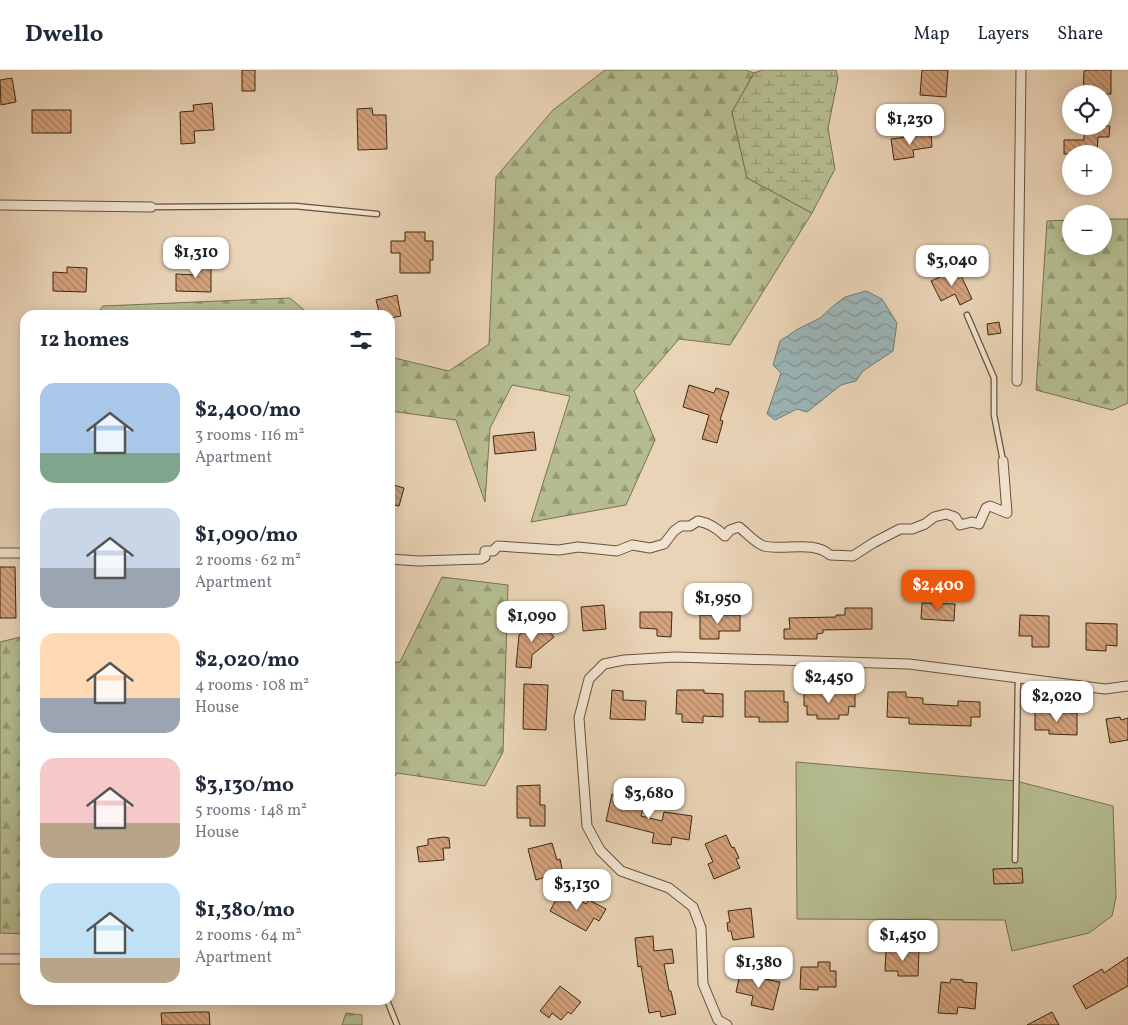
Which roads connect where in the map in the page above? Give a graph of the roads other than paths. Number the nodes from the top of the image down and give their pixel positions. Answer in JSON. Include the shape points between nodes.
{"nodes":[{"id":1,"x":1022,"y":70,"type":"edge"},
{"id":2,"x":0,"y":205,"type":"edge"},
{"id":3,"x":151,"y":207,"type":"joint"},
{"id":4,"x":377,"y":214,"type":"dead end"},
{"id":5,"x":967,"y":315,"type":"dead end"},
{"id":6,"x":1017,"y":381,"type":"dead end"},
{"id":7,"x":1003,"y":461,"type":"joint"},
{"id":8,"x":0,"y":552,"type":"edge"},
{"id":9,"x":20,"y":553,"type":"edge"},
{"id":10,"x":395,"y":559,"type":"edge"},
{"id":11,"x":1018,"y":677,"type":"junction"},
{"id":12,"x":1128,"y":686,"type":"edge"},
{"id":13,"x":1015,"y":860,"type":"dead end"},
{"id":14,"x":0,"y":959,"type":"edge"},
{"id":15,"x":20,"y":959,"type":"edge"},
{"id":16,"x":389,"y":1005,"type":"edge"},
{"id":17,"x":397,"y":1025,"type":"edge"},
{"id":18,"x":727,"y":1025,"type":"edge"}],
"edges":[{"from":1,"to":6,"type":"street"},
{"from":2,"to":3,"type":"street"},
{"from":3,"to":4,"type":"lane","via":[[295,206]]},
{"from":5,"to":7,"type":"lane","via":[[994,378],[994,415]]},
{"from":7,"to":10,"type":"street","via":[[1007,513],[990,506],[979,524],[960,525],[955,517],[946,514],[934,517],[912,529],[900,529],[853,556],[830,555],[824,550],[804,547],[767,546],[739,527],[724,536],[718,529],[698,521],[690,526],[681,526],[664,544],[650,548],[632,545],[617,551],[498,546],[493,551],[485,551],[485,557],[481,559]]},
{"from":8,"to":9,"type":"street"},
{"from":11,"to":12,"type":"street","via":[[1104,689]]},
{"from":11,"to":13,"type":"lane"},
{"from":11,"to":18,"type":"street","via":[[909,664],[675,657],[604,664],[589,679],[579,718],[587,826],[600,850],[621,871],[668,888],[693,907],[701,928],[703,984],[718,1020]]},
{"from":14,"to":15,"type":"street"},
{"from":16,"to":17,"type":"lane"}]}
